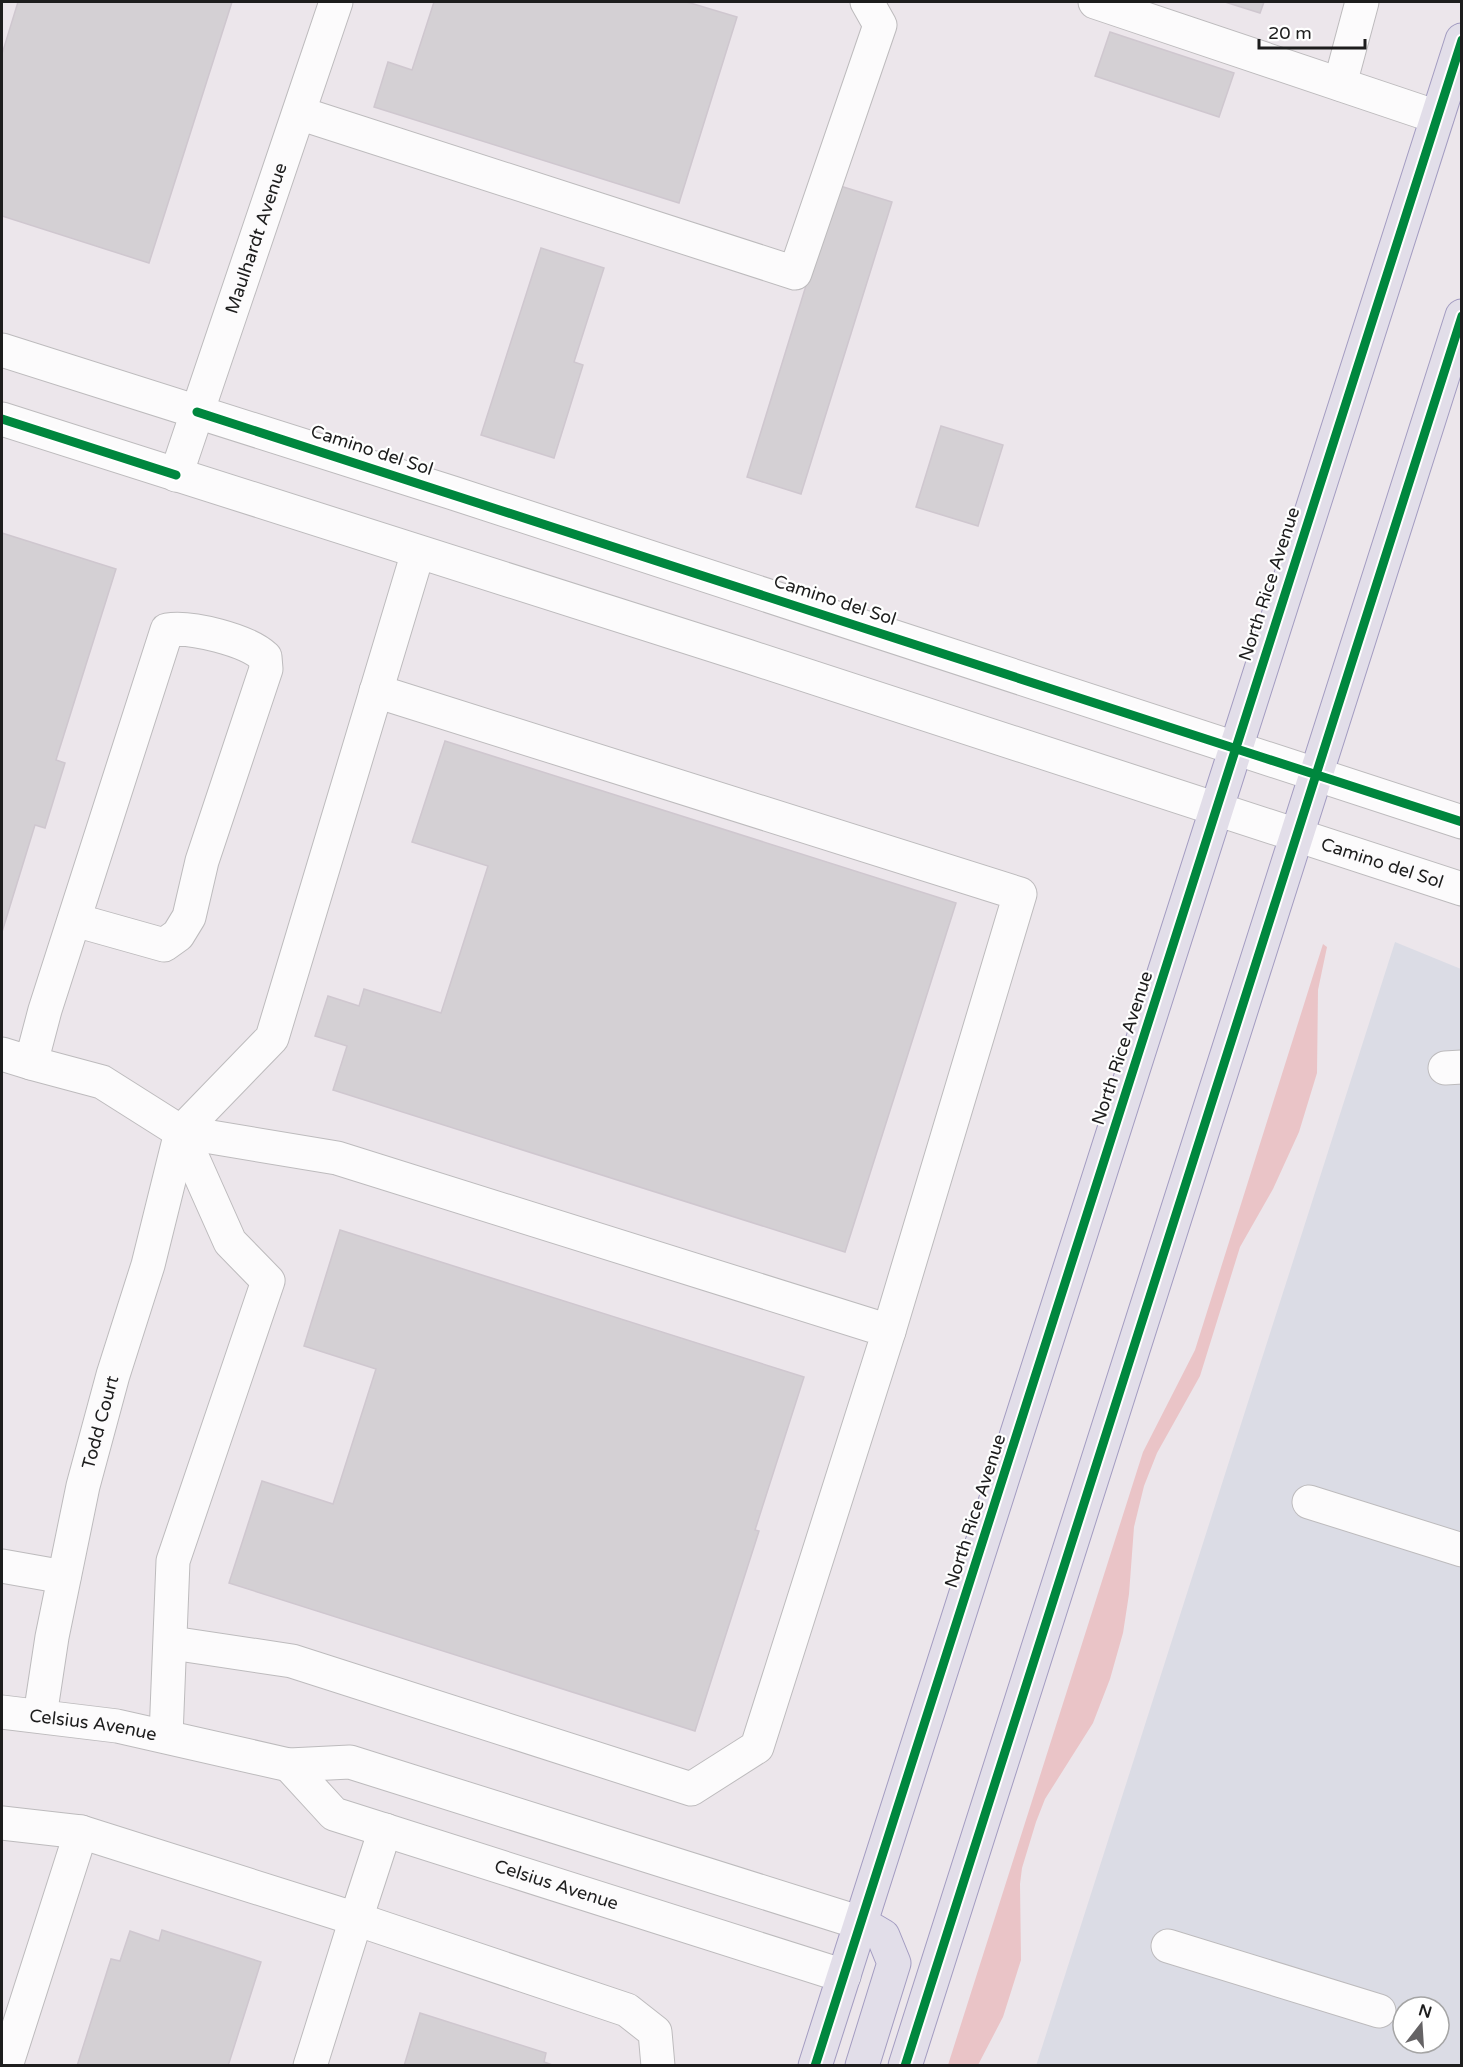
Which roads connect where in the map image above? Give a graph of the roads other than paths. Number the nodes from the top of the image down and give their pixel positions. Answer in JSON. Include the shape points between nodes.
{"nodes":[{"id":1,"x":336,"y":2,"type":"edge"},
{"id":2,"x":867,"y":2,"type":"edge"},
{"id":3,"x":1095,"y":2,"type":"edge"},
{"id":4,"x":1362,"y":2,"type":"edge"},
{"id":5,"x":1461,"y":40,"type":"edge"},
{"id":6,"x":1340,"y":84,"type":"junction"},
{"id":7,"x":299,"y":113,"type":"junction"},
{"id":8,"x":1437,"y":117,"type":"junction"},
{"id":9,"x":1461,"y":316,"type":"edge"},
{"id":10,"x":2,"y":350,"type":"edge"},
{"id":11,"x":197,"y":412,"type":"junction"},
{"id":12,"x":2,"y":419,"type":"edge"},
{"id":13,"x":176,"y":475,"type":"junction"},
{"id":14,"x":418,"y":552,"type":"junction"},
{"id":15,"x":376,"y":691,"type":"junction"},
{"id":16,"x":1233,"y":749,"type":"junction"},
{"id":17,"x":1314,"y":774,"type":"junction"},
{"id":18,"x":1216,"y":810,"type":"junction"},
{"id":19,"x":1461,"y":822,"type":"edge"},
{"id":20,"x":1295,"y":835,"type":"junction"},
{"id":21,"x":1461,"y":888,"type":"edge"},
{"id":22,"x":75,"y":920,"type":"junction"},
{"id":23,"x":16,"y":1058,"type":"edge"},
{"id":24,"x":181,"y":1132,"type":"junction"},
{"id":25,"x":889,"y":1331,"type":"junction"},
{"id":26,"x":1309,"y":1502,"type":"dead end"},
{"id":27,"x":1461,"y":1550,"type":"edge"},
{"id":28,"x":2,"y":1566,"type":"edge"},
{"id":29,"x":64,"y":1577,"type":"junction"},
{"id":30,"x":171,"y":1643,"type":"junction"},
{"id":31,"x":2,"y":1712,"type":"edge"},
{"id":32,"x":40,"y":1716,"type":"junction"},
{"id":33,"x":166,"y":1736,"type":"junction"},
{"id":34,"x":289,"y":1765,"type":"junction"},
{"id":35,"x":2,"y":1823,"type":"edge"},
{"id":36,"x":385,"y":1830,"type":"junction"},
{"id":37,"x":81,"y":1832,"type":"junction"},
{"id":38,"x":356,"y":1919,"type":"junction"},
{"id":39,"x":861,"y":1923,"type":"junction"},
{"id":40,"x":1168,"y":1946,"type":"dead end"},
{"id":41,"x":844,"y":1976,"type":"junction"},
{"id":42,"x":1379,"y":2011,"type":"dead end"},
{"id":43,"x":6,"y":2066,"type":"edge"},
{"id":44,"x":310,"y":2066,"type":"edge"},
{"id":45,"x":658,"y":2066,"type":"edge"},
{"id":46,"x":815,"y":2066,"type":"edge"},
{"id":47,"x":862,"y":2066,"type":"edge"},
{"id":48,"x":905,"y":2066,"type":"edge"}],
"edges":[{"from":1,"to":7,"type":"street","name":"Maulhardt Avenue"},
{"from":2,"to":7,"type":"street","via":[[880,25],[795,273]]},
{"from":3,"to":6,"type":"street"},
{"from":4,"to":6,"type":"street"},
{"from":5,"to":8,"type":"highway","name":"North Rice Avenue"},
{"from":6,"to":8,"type":"street"},
{"from":7,"to":11,"type":"street","name":"Maulhardt Avenue"},
{"from":8,"to":16,"type":"highway","name":"North Rice Avenue"},
{"from":9,"to":17,"type":"highway"},
{"from":10,"to":11,"type":"street","name":"Camino del Sol"},
{"from":11,"to":13,"type":"street","name":"Maulhardt Avenue"},
{"from":11,"to":16,"type":"street","name":"Camino del Sol"},
{"from":12,"to":13,"type":"street","name":"Camino del Sol"},
{"from":13,"to":14,"type":"street","name":"Camino del Sol"},
{"from":14,"to":15,"type":"street"},
{"from":14,"to":18,"type":"street","name":"Camino del Sol"},
{"from":15,"to":24,"type":"street","via":[[272,1038]]},
{"from":15,"to":25,"type":"street","via":[[1020,894]]},
{"from":16,"to":17,"type":"street","name":"Camino del Sol"},
{"from":16,"to":18,"type":"highway","name":"North Rice Avenue"},
{"from":17,"to":19,"type":"street","name":"Camino del Sol"},
{"from":17,"to":20,"type":"highway"},
{"from":18,"to":20,"type":"street","name":"Camino del Sol"},
{"from":18,"to":39,"type":"highway","name":"North Rice Avenue"},
{"from":20,"to":21,"type":"street","name":"Camino del Sol"},
{"from":20,"to":48,"type":"highway"},
{"from":22,"to":22,"type":"street","via":[[164,945],[178,935],[189,917],[202,861],[266,669],[265,657],[255,648],[184,627],[167,630]]},
{"from":22,"to":23,"type":"street","via":[[45,1010]]},
{"from":23,"to":24,"type":"street","via":[[102,1082]]},
{"from":24,"to":25,"type":"street","via":[[338,1158]]},
{"from":24,"to":29,"type":"street","name":"Todd Court","via":[[148,1265],[83,1486]]},
{"from":24,"to":30,"type":"street","via":[[230,1242],[268,1281],[173,1561]]},
{"from":25,"to":30,"type":"street","via":[[757,1747],[691,1789],[292,1661]]},
{"from":26,"to":27,"type":"street"},
{"from":28,"to":29,"type":"street"},
{"from":29,"to":32,"type":"street","name":"Todd Court"},
{"from":30,"to":33,"type":"street"},
{"from":31,"to":32,"type":"street","name":"Celsius Avenue"},
{"from":32,"to":33,"type":"street","name":"Celsius Avenue"},
{"from":33,"to":34,"type":"street","name":"Celsius Avenue"},
{"from":34,"to":36,"type":"street","name":"Celsius Avenue","via":[[334,1814]]},
{"from":34,"to":39,"type":"street","name":"Celsius Avenue","via":[[350,1762]]},
{"from":35,"to":37,"type":"street"},
{"from":36,"to":38,"type":"street"},
{"from":36,"to":41,"type":"street","name":"Celsius Avenue"},
{"from":37,"to":38,"type":"street"},
{"from":37,"to":43,"type":"street"},
{"from":38,"to":44,"type":"street"},
{"from":38,"to":45,"type":"street","via":[[627,2010],[655,2032]]},
{"from":39,"to":41,"type":"highway","name":"North Rice Avenue"},
{"from":39,"to":47,"type":"highway","via":[[883,1935],[894,1963]]},
{"from":40,"to":42,"type":"street"},
{"from":41,"to":46,"type":"highway","name":"North Rice Avenue"}]}
